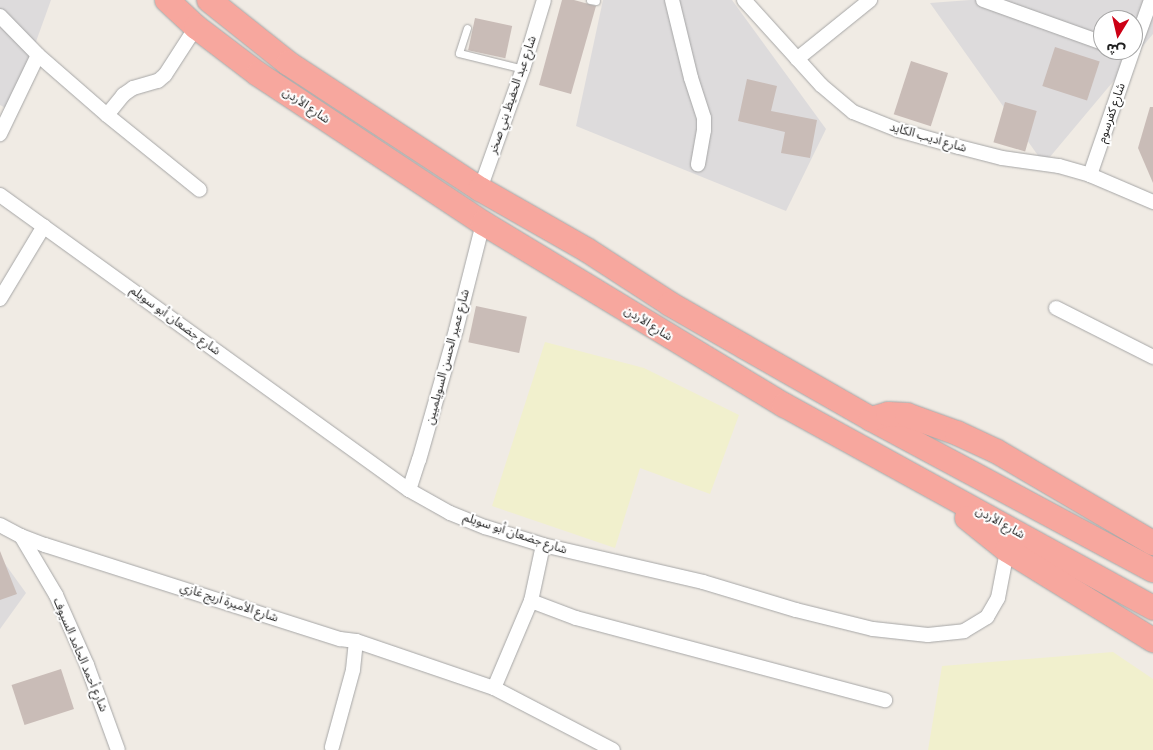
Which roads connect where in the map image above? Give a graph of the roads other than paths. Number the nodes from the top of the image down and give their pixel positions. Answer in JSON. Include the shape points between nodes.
{"nodes":[{"id":1,"x":167,"y":0,"type":"edge"},
{"id":2,"x":209,"y":0,"type":"edge"},
{"id":3,"x":544,"y":0,"type":"edge"},
{"id":4,"x":672,"y":0,"type":"edge"},
{"id":5,"x":744,"y":0,"type":"edge"},
{"id":6,"x":870,"y":0,"type":"edge"},
{"id":7,"x":983,"y":0,"type":"edge"},
{"id":8,"x":1151,"y":0,"type":"edge"},
{"id":9,"x":0,"y":16,"type":"edge"},
{"id":10,"x":1143,"y":19,"type":"edge"},
{"id":11,"x":196,"y":27,"type":"junction"},
{"id":12,"x":467,"y":28,"type":"dead end"},
{"id":13,"x":1093,"y":39,"type":"edge"},
{"id":14,"x":38,"y":55,"type":"junction"},
{"id":15,"x":797,"y":59,"type":"junction"},
{"id":16,"x":1127,"y":60,"type":"edge"},
{"id":17,"x":523,"y":69,"type":"junction"},
{"id":18,"x":107,"y":115,"type":"junction"},
{"id":19,"x":0,"y":134,"type":"edge"},
{"id":20,"x":698,"y":164,"type":"dead end"},
{"id":21,"x":1090,"y":175,"type":"junction"},
{"id":22,"x":480,"y":189,"type":"junction"},
{"id":23,"x":200,"y":190,"type":"dead end"},
{"id":24,"x":0,"y":195,"type":"edge"},
{"id":25,"x":1153,"y":202,"type":"edge"},
{"id":26,"x":483,"y":223,"type":"junction"},
{"id":27,"x":44,"y":226,"type":"junction"},
{"id":28,"x":0,"y":299,"type":"edge"},
{"id":29,"x":1056,"y":308,"type":"dead end"},
{"id":30,"x":1153,"y":357,"type":"edge"},
{"id":31,"x":871,"y":419,"type":"junction"},
{"id":32,"x":409,"y":490,"type":"junction"},
{"id":33,"x":0,"y":525,"type":"edge"},
{"id":34,"x":21,"y":536,"type":"junction"},
{"id":35,"x":1008,"y":539,"type":"junction"},
{"id":36,"x":1153,"y":543,"type":"edge"},
{"id":37,"x":543,"y":546,"type":"junction"},
{"id":38,"x":1153,"y":570,"type":"edge"},
{"id":39,"x":531,"y":601,"type":"junction"},
{"id":40,"x":1153,"y":608,"type":"edge"},
{"id":41,"x":1153,"y":640,"type":"edge"},
{"id":42,"x":356,"y":642,"type":"junction"},
{"id":43,"x":494,"y":688,"type":"junction"},
{"id":44,"x":885,"y":700,"type":"dead end"},
{"id":45,"x":332,"y":747,"type":"dead end"},
{"id":46,"x":118,"y":750,"type":"edge"},
{"id":47,"x":613,"y":750,"type":"edge"}],
"edges":[{"from":1,"to":11,"type":"highway","name":"شارع الأردن"},
{"from":2,"to":22,"type":"highway","name":"شارع الأردن","via":[[288,63]]},
{"from":3,"to":17,"type":"street","name":"شارع عبد الحفيظ بني صخر"},
{"from":4,"to":20,"type":"street","via":[[704,118]]},
{"from":5,"to":15,"type":"street","name":"شارع أديب الكايد"},
{"from":6,"to":15,"type":"street"},
{"from":7,"to":13,"type":"street"},
{"from":8,"to":10,"type":"street","name":"شارع كفرسوم"},
{"from":9,"to":14,"type":"street"},
{"from":11,"to":18,"type":"street","via":[[165,75],[158,81],[133,88]]},
{"from":11,"to":26,"type":"highway","name":"شارع الأردن","via":[[306,107]]},
{"from":12,"to":17,"type":"lane","via":[[459,53]]},
{"from":14,"to":18,"type":"street"},
{"from":14,"to":19,"type":"street"},
{"from":15,"to":21,"type":"street","name":"شارع أديب الكايد","via":[[837,100],[872,120],[1002,158],[1059,166]]},
{"from":16,"to":21,"type":"street","name":"شارع كفرسوم"},
{"from":17,"to":22,"type":"street","name":"شارع عبد الحفيظ بني صخر"},
{"from":18,"to":23,"type":"street"},
{"from":21,"to":25,"type":"street","name":"شارع أديب الكايد"},
{"from":22,"to":31,"type":"highway","name":"شارع الأردن","via":[[588,250],[744,348]]},
{"from":24,"to":27,"type":"street","name":"شارع جضعان أبو سويلم"},
{"from":26,"to":32,"type":"street","name":"شارع عمير الحسن السويلميين","via":[[456,330]]},
{"from":26,"to":35,"type":"highway","name":"شارع الأردن","via":[[776,400],[888,462],[968,518]]},
{"from":27,"to":28,"type":"street"},
{"from":27,"to":32,"type":"street","name":"شارع جضعان أبو سويلم"},
{"from":29,"to":30,"type":"street"},
{"from":31,"to":36,"type":"highway","via":[[888,414],[907,415],[957,433],[996,451]]},
{"from":31,"to":38,"type":"highway","name":"شارع الأردن"},
{"from":32,"to":37,"type":"street","name":"شارع جضعان أبو سويلم","via":[[476,524]]},
{"from":33,"to":34,"type":"street","name":"شارع الأميرة أريج غازي"},
{"from":34,"to":42,"type":"street","name":"شارع الأميرة أريج غازي"},
{"from":34,"to":46,"type":"street","name":"شارع أحمد الحامد السيوف","via":[[56,595],[87,665]]},
{"from":35,"to":37,"type":"street","name":"شارع جضعان أبو سويلم","via":[[998,598],[987,617],[964,631],[928,635],[873,629],[704,582]]},
{"from":35,"to":40,"type":"highway","name":"شارع الأردن"},
{"from":35,"to":41,"type":"highway"},
{"from":37,"to":39,"type":"street"},
{"from":39,"to":43,"type":"street"},
{"from":39,"to":44,"type":"street","via":[[576,618]]},
{"from":42,"to":43,"type":"street","name":"شارع الأميرة أريج غازي"},
{"from":42,"to":45,"type":"street","via":[[353,670]]},
{"from":43,"to":47,"type":"street","name":"شارع الأميرة أريج غازي"}]}
